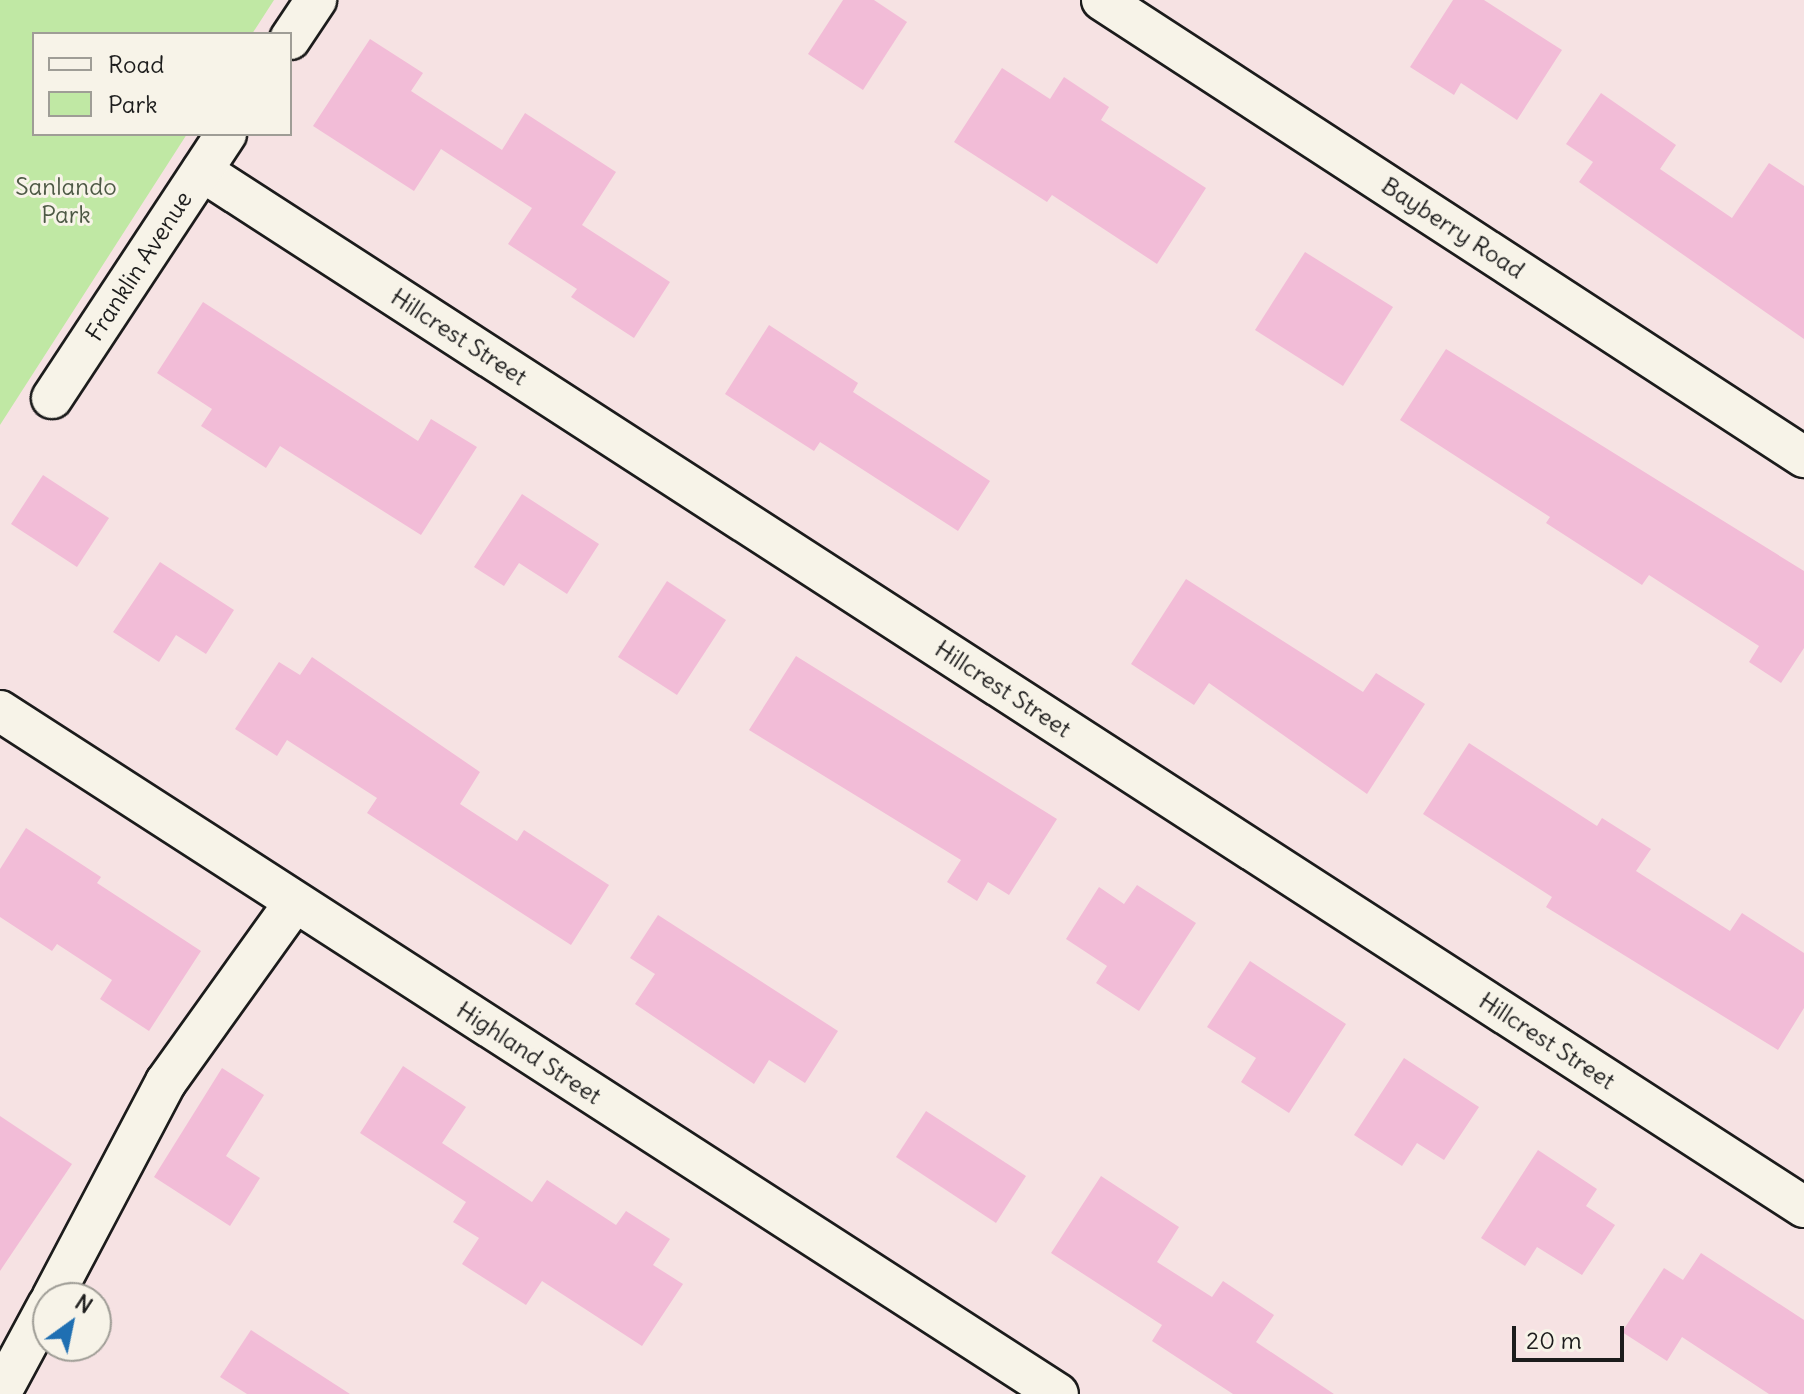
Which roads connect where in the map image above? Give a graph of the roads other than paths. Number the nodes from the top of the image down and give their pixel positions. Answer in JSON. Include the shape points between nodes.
{"nodes":[{"id":1,"x":316,"y":0,"type":"edge"},
{"id":2,"x":1102,"y":0,"type":"edge"},
{"id":3,"x":292,"y":36,"type":"edge"},
{"id":4,"x":225,"y":136,"type":"edge"},
{"id":5,"x":202,"y":171,"type":"junction"},
{"id":6,"x":52,"y":398,"type":"dead end"},
{"id":7,"x":1804,"y":457,"type":"edge"},
{"id":8,"x":0,"y":711,"type":"edge"},
{"id":9,"x":295,"y":902,"type":"junction"},
{"id":10,"x":1804,"y":1207,"type":"edge"},
{"id":11,"x":60,"y":1282,"type":"edge"},
{"id":12,"x":32,"y":1339,"type":"edge"},
{"id":13,"x":10,"y":1386,"type":"edge"},
{"id":14,"x":1058,"y":1394,"type":"edge"}],
"edges":[{"from":1,"to":3,"type":"street"},
{"from":2,"to":7,"type":"street","name":"Bayberry Road"},
{"from":4,"to":5,"type":"street","name":"Franklin Avenue"},
{"from":5,"to":6,"type":"street","name":"Franklin Avenue"},
{"from":5,"to":10,"type":"street","name":"Hillcrest Street"},
{"from":8,"to":9,"type":"street","name":"Highland Street"},
{"from":9,"to":11,"type":"street","via":[[166,1082]]},
{"from":9,"to":14,"type":"street","name":"Highland Street"},
{"from":12,"to":13,"type":"street"}]}
